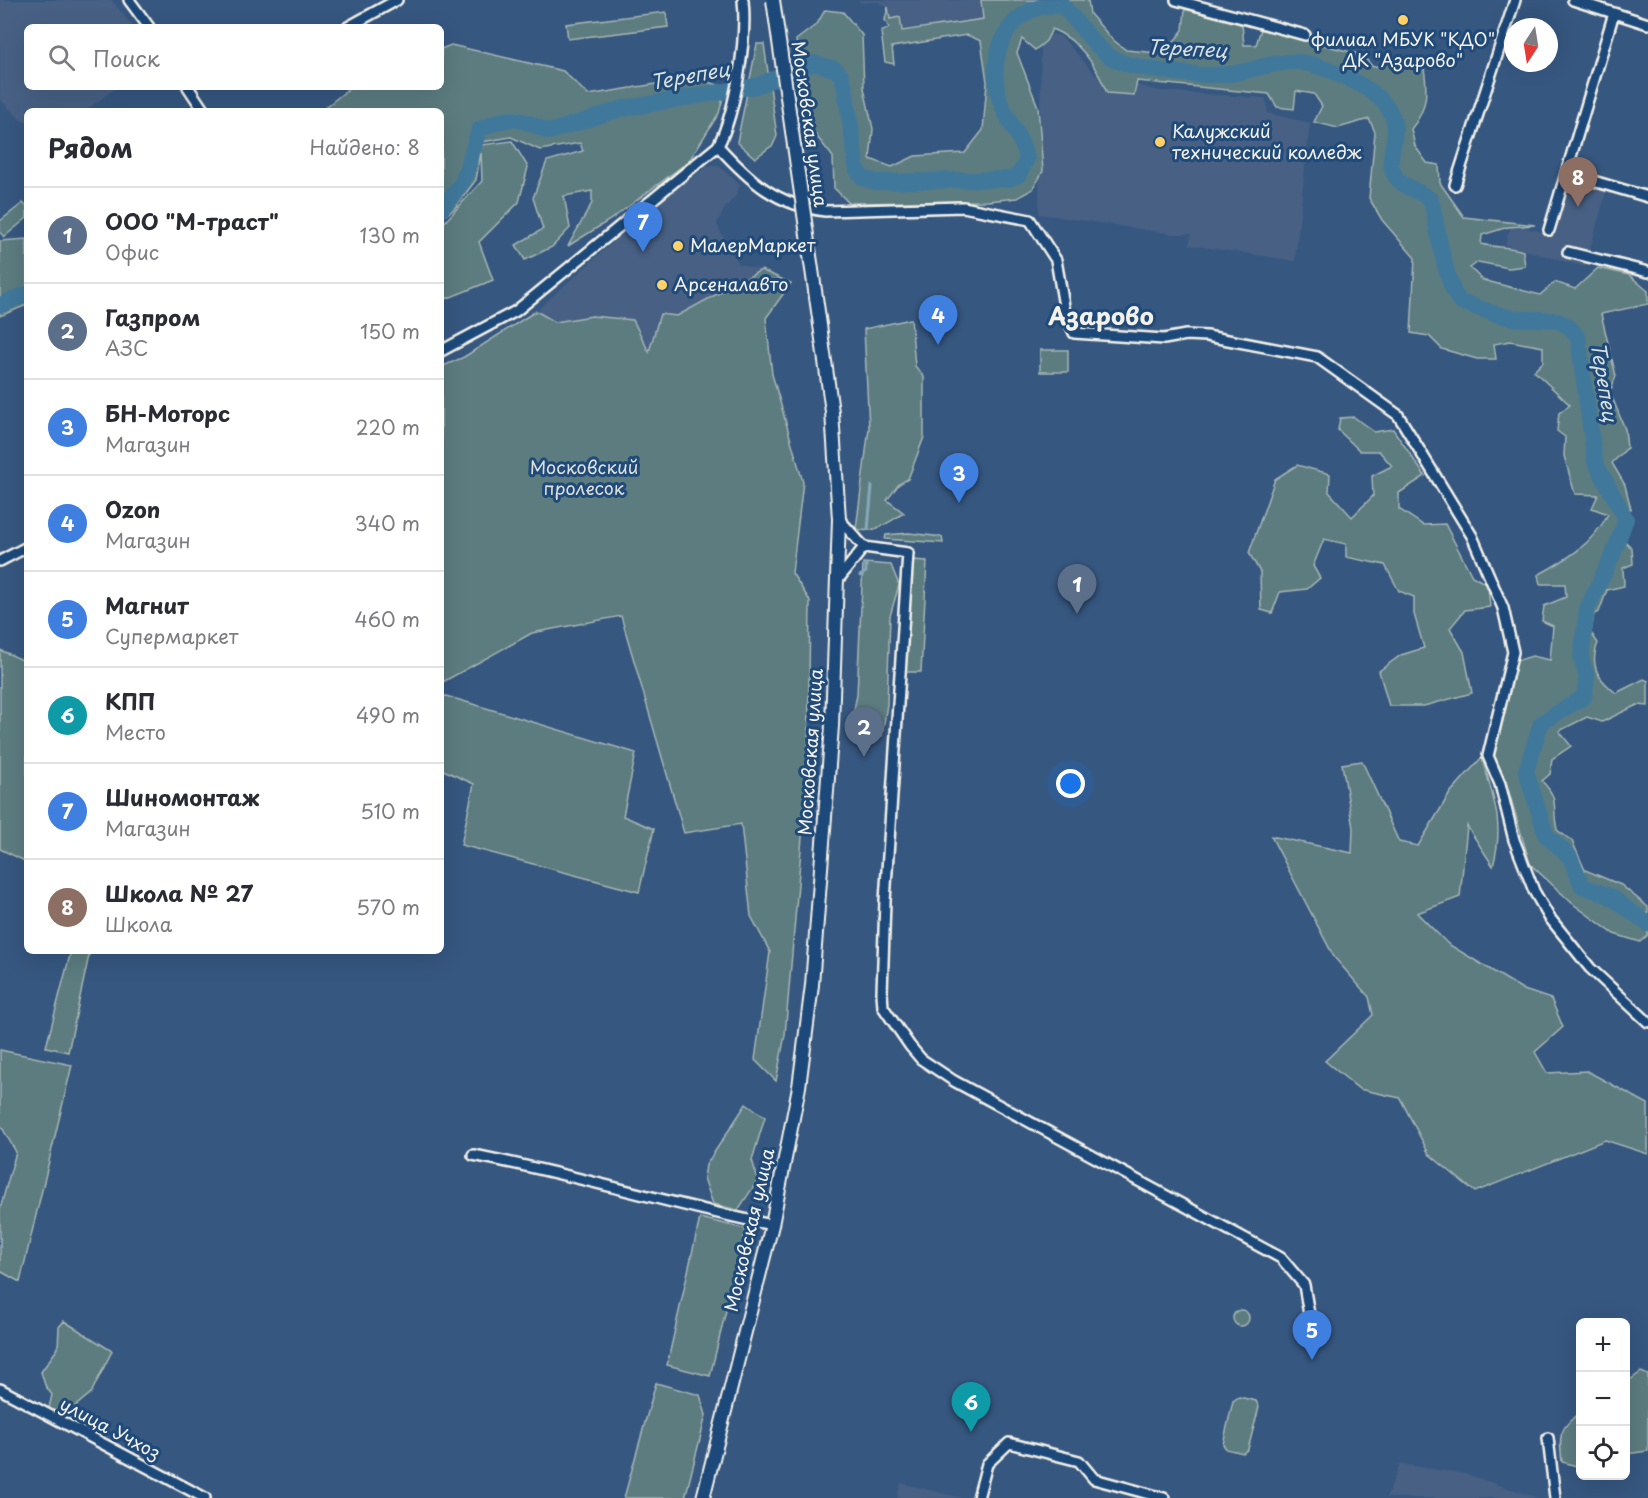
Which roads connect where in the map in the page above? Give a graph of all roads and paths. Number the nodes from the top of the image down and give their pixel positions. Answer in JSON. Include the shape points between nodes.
{"nodes":[{"id":1,"x":129,"y":0,"type":"edge"},
{"id":2,"x":743,"y":0,"type":"edge"},
{"id":3,"x":773,"y":0,"type":"edge"},
{"id":4,"x":1176,"y":0,"type":"edge"},
{"id":5,"x":1515,"y":0,"type":"edge"},
{"id":6,"x":1573,"y":0,"type":"edge"},
{"id":7,"x":392,"y":1,"type":"edge"},
{"id":8,"x":1614,"y":13,"type":"junction"},
{"id":9,"x":147,"y":24,"type":"edge"},
{"id":10,"x":353,"y":24,"type":"edge"},
{"id":11,"x":1648,"y":24,"type":"edge"},
{"id":12,"x":1305,"y":35,"type":"dead end"},
{"id":13,"x":190,"y":90,"type":"edge"},
{"id":14,"x":202,"y":108,"type":"edge"},
{"id":15,"x":718,"y":146,"type":"junction"},
{"id":16,"x":1566,"y":173,"type":"junction"},
{"id":17,"x":1455,"y":185,"type":"dead end"},
{"id":18,"x":1648,"y":197,"type":"edge"},
{"id":19,"x":1549,"y":230,"type":"dead end"},
{"id":20,"x":1568,"y":252,"type":"dead end"},
{"id":21,"x":1648,"y":272,"type":"edge"},
{"id":22,"x":444,"y":349,"type":"edge"},
{"id":23,"x":839,"y":519,"type":"junction"},
{"id":24,"x":864,"y":547,"type":"junction"},
{"id":25,"x":24,"y":549,"type":"edge"},
{"id":26,"x":0,"y":561,"type":"edge"},
{"id":27,"x":837,"y":581,"type":"junction"},
{"id":28,"x":1648,"y":1022,"type":"edge"},
{"id":29,"x":473,"y":1155,"type":"dead end"},
{"id":30,"x":772,"y":1225,"type":"junction"},
{"id":31,"x":1311,"y":1326,"type":"dead end"},
{"id":32,"x":0,"y":1389,"type":"edge"},
{"id":33,"x":1548,"y":1438,"type":"dead end"},
{"id":34,"x":205,"y":1498,"type":"edge"},
{"id":35,"x":703,"y":1498,"type":"edge"},
{"id":36,"x":978,"y":1498,"type":"edge"},
{"id":37,"x":1164,"y":1498,"type":"edge"},
{"id":38,"x":1555,"y":1498,"type":"edge"}],
"edges":[{"from":1,"to":9,"type":"street"},
{"from":2,"to":15,"type":"street","via":[[740,62],[727,130]]},
{"from":3,"to":23,"type":"main road","name":"Московская улица","bridge":true,"via":[[832,412]]},
{"from":4,"to":12,"type":"street"},
{"from":5,"to":17,"type":"street"},
{"from":6,"to":8,"type":"street"},
{"from":7,"to":10,"type":"street"},
{"from":8,"to":11,"type":"street"},
{"from":8,"to":16,"type":"street"},
{"from":13,"to":14,"type":"street"},
{"from":15,"to":22,"type":"street","via":[[516,310]]},
{"from":15,"to":28,"type":"street","via":[[752,182],[804,208],[825,211],[963,207],[1030,220],[1056,260],[1065,312],[1074,333],[1164,339],[1207,336],[1317,357],[1398,415],[1472,536],[1503,608],[1513,652],[1488,756],[1534,891],[1549,917],[1590,968]]},
{"from":16,"to":18,"type":"street"},
{"from":16,"to":19,"type":"street"},
{"from":20,"to":21,"type":"street"},
{"from":23,"to":24,"type":"street"},
{"from":23,"to":27,"type":"main road","name":"Московская улица"},
{"from":24,"to":27,"type":"street"},
{"from":24,"to":31,"type":"street","via":[[908,553],[885,901],[884,1007],[921,1059],[954,1081],[1281,1258],[1304,1285]]},
{"from":25,"to":26,"type":"street"},
{"from":27,"to":30,"type":"main road","name":"Московская улица","via":[[832,726],[812,985],[799,1087]]},
{"from":29,"to":30,"type":"street"},
{"from":30,"to":35,"type":"main road","name":"Московская улица"},
{"from":32,"to":34,"type":"street","name":"улица Учхоз"},
{"from":33,"to":38,"type":"street"},
{"from":36,"to":37,"type":"street","via":[[987,1464],[1009,1443],[1079,1461],[1094,1479]]}]}
